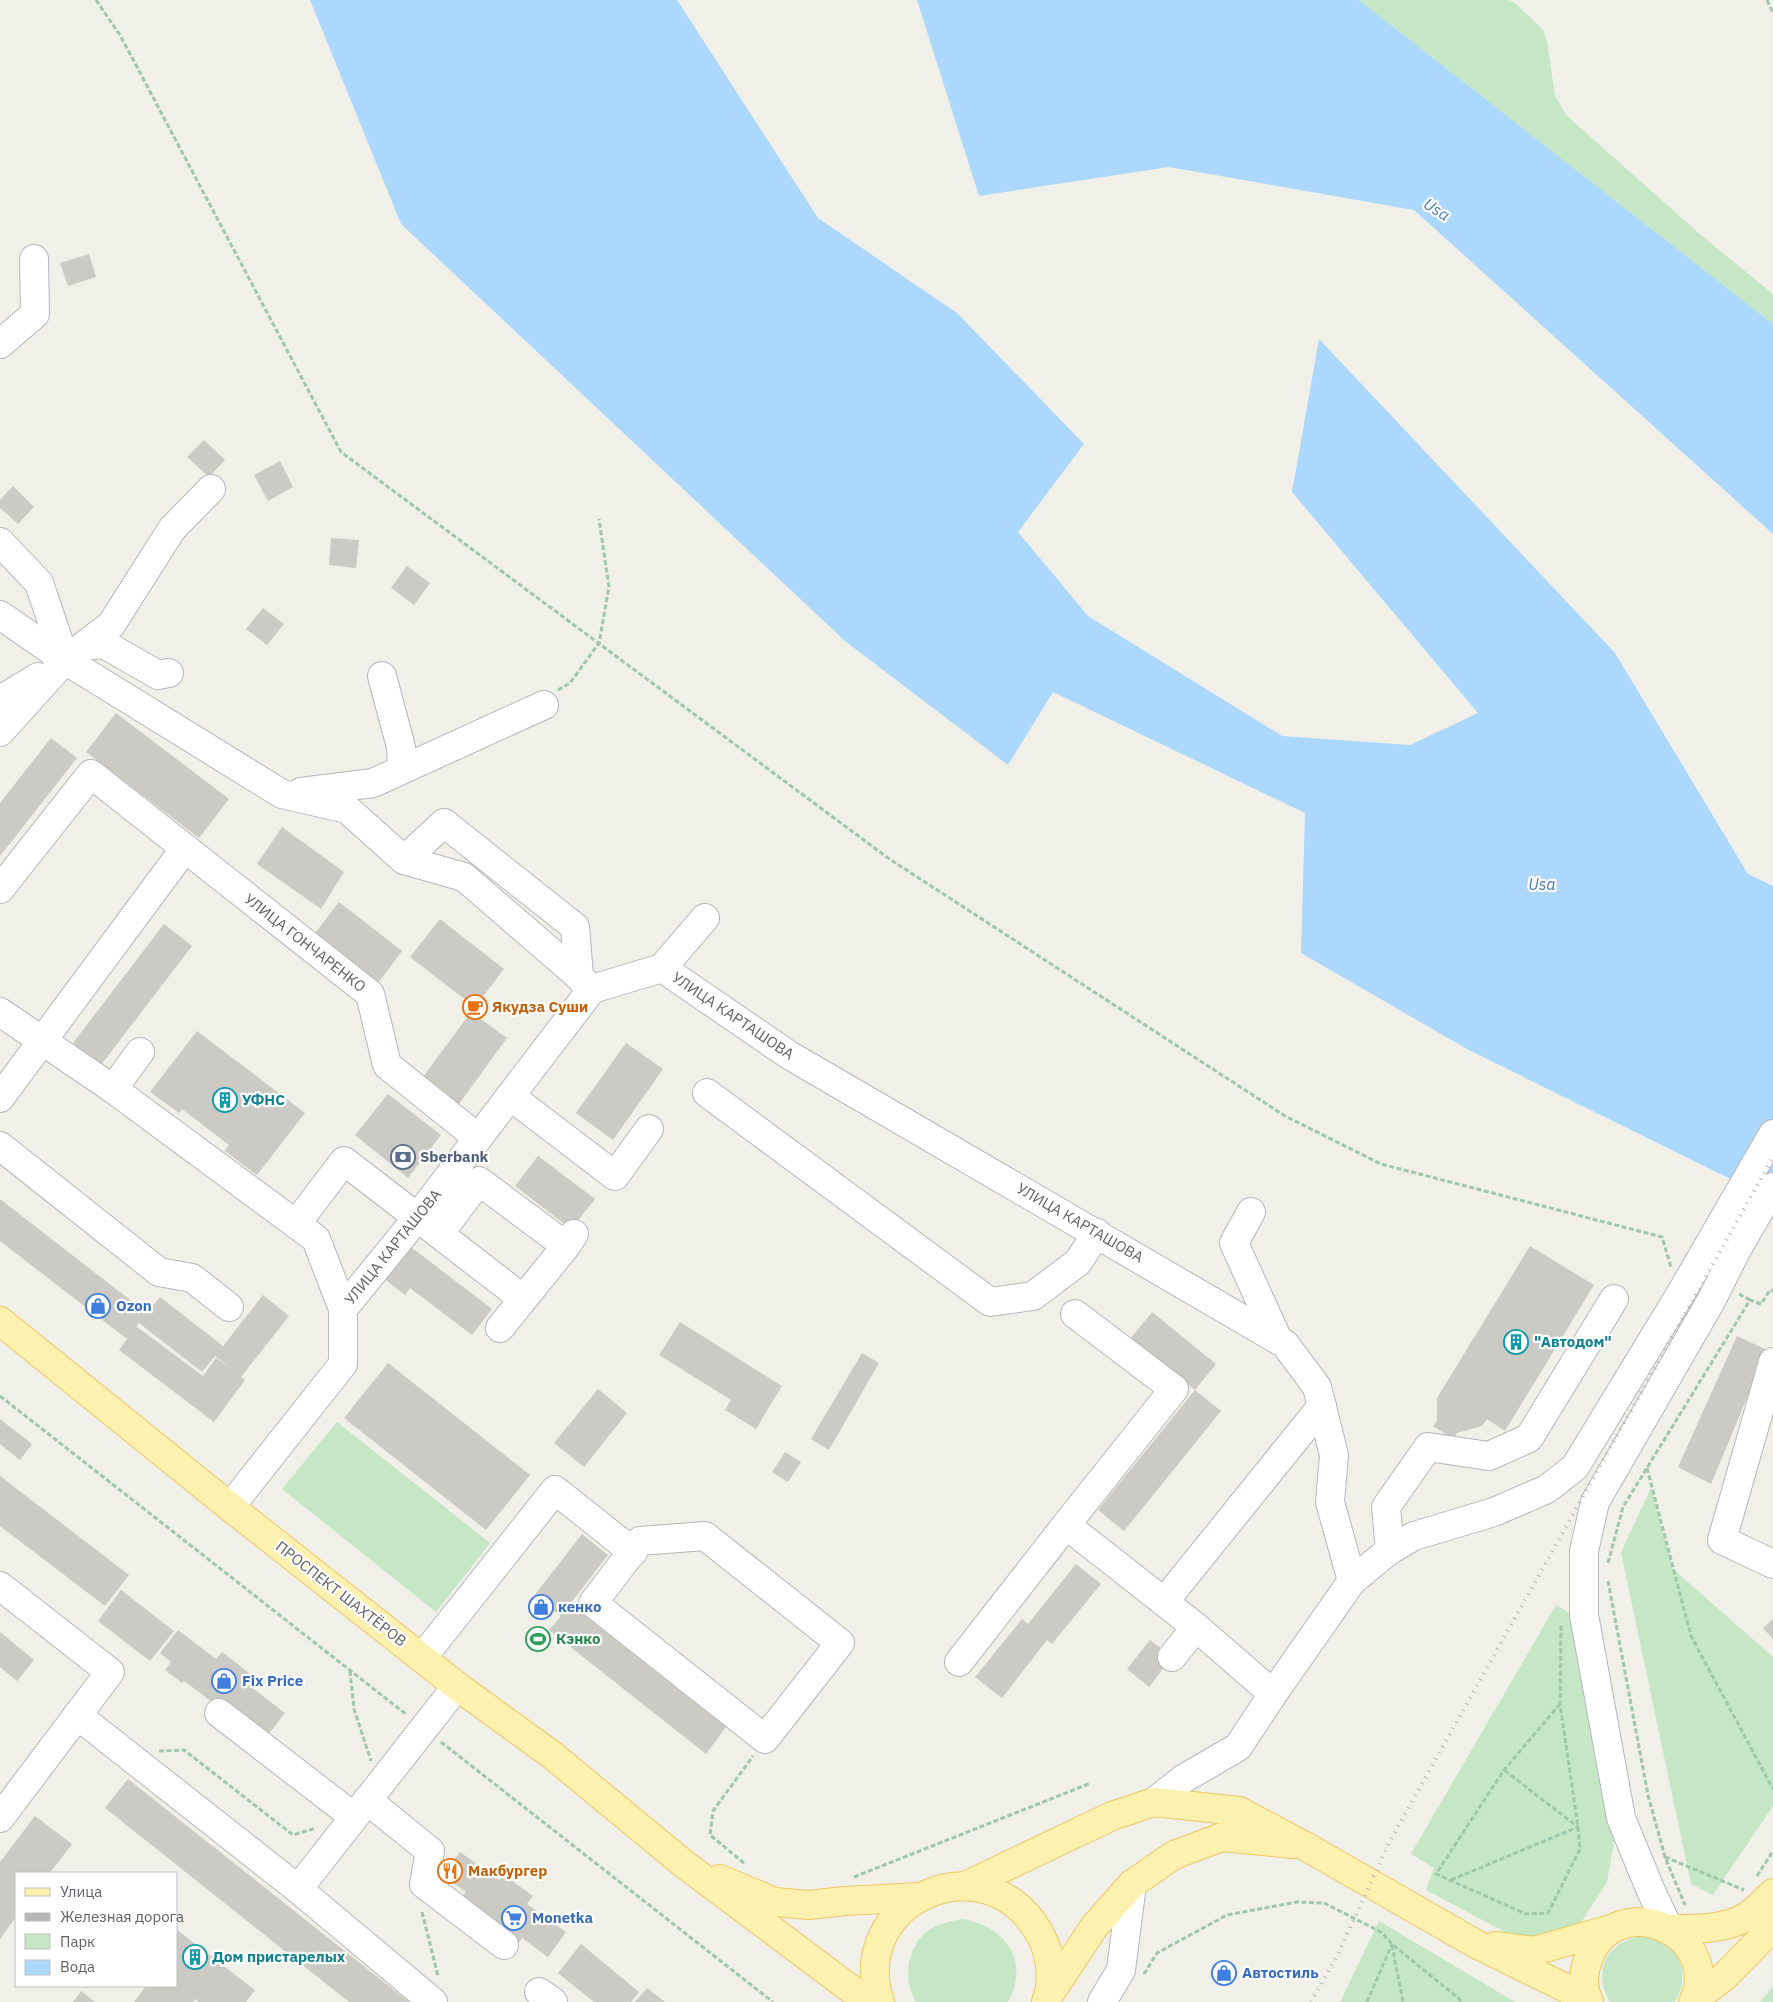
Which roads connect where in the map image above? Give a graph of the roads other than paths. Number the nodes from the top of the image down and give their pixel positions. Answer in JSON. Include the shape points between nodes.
{"nodes":[{"id":1,"x":34,"y":259,"type":"dead end"},
{"id":2,"x":0,"y":344,"type":"edge"},
{"id":3,"x":212,"y":489,"type":"dead end"},
{"id":4,"x":0,"y":542,"type":"edge"},
{"id":5,"x":0,"y":615,"type":"edge"},
{"id":6,"x":75,"y":653,"type":"junction"},
{"id":7,"x":169,"y":673,"type":"dead end"},
{"id":8,"x":382,"y":676,"type":"dead end"},
{"id":9,"x":0,"y":700,"type":"edge"},
{"id":10,"x":544,"y":705,"type":"dead end"},
{"id":11,"x":0,"y":732,"type":"edge"},
{"id":12,"x":402,"y":770,"type":"junction"},
{"id":13,"x":282,"y":794,"type":"junction"},
{"id":14,"x":185,"y":848,"type":"junction"},
{"id":15,"x":404,"y":860,"type":"junction"},
{"id":16,"x":0,"y":889,"type":"edge"},
{"id":17,"x":705,"y":918,"type":"dead end"},
{"id":18,"x":662,"y":968,"type":"junction"},
{"id":19,"x":586,"y":983,"type":"junction"},
{"id":20,"x":0,"y":1012,"type":"edge"},
{"id":21,"x":42,"y":1040,"type":"junction"},
{"id":22,"x":140,"y":1052,"type":"dead end"},
{"id":23,"x":113,"y":1089,"type":"junction"},
{"id":24,"x":706,"y":1093,"type":"dead end"},
{"id":25,"x":510,"y":1096,"type":"junction"},
{"id":26,"x":0,"y":1098,"type":"edge"},
{"id":27,"x":649,"y":1128,"type":"dead end"},
{"id":28,"x":1773,"y":1134,"type":"edge"},
{"id":29,"x":478,"y":1138,"type":"junction"},
{"id":30,"x":0,"y":1146,"type":"edge"},
{"id":31,"x":1773,"y":1187,"type":"edge"},
{"id":32,"x":1251,"y":1212,"type":"dead end"},
{"id":33,"x":417,"y":1218,"type":"junction"},
{"id":34,"x":296,"y":1224,"type":"junction"},
{"id":35,"x":1097,"y":1233,"type":"junction"},
{"id":36,"x":439,"y":1234,"type":"junction"},
{"id":37,"x":1724,"y":1245,"type":"junction"},
{"id":38,"x":522,"y":1298,"type":"junction"},
{"id":39,"x":1614,"y":1299,"type":"dead end"},
{"id":40,"x":229,"y":1307,"type":"dead end"},
{"id":41,"x":343,"y":1309,"type":"junction"},
{"id":42,"x":1075,"y":1314,"type":"dead end"},
{"id":43,"x":0,"y":1321,"type":"edge"},
{"id":44,"x":500,"y":1328,"type":"dead end"},
{"id":45,"x":1278,"y":1340,"type":"junction"},
{"id":46,"x":1773,"y":1362,"type":"edge"},
{"id":47,"x":1322,"y":1406,"type":"junction"},
{"id":48,"x":230,"y":1507,"type":"junction"},
{"id":49,"x":1066,"y":1525,"type":"junction"},
{"id":50,"x":1390,"y":1550,"type":"junction"},
{"id":51,"x":633,"y":1552,"type":"junction"},
{"id":52,"x":1773,"y":1564,"type":"edge"},
{"id":53,"x":1352,"y":1581,"type":"junction"},
{"id":54,"x":0,"y":1586,"type":"edge"},
{"id":55,"x":1164,"y":1602,"type":"junction"},
{"id":56,"x":1196,"y":1627,"type":"junction"},
{"id":57,"x":1172,"y":1657,"type":"dead end"},
{"id":58,"x":422,"y":1658,"type":"junction"},
{"id":59,"x":959,"y":1662,"type":"dead end"},
{"id":60,"x":457,"y":1686,"type":"junction"},
{"id":61,"x":1273,"y":1694,"type":"junction"},
{"id":62,"x":219,"y":1713,"type":"dead end"},
{"id":63,"x":77,"y":1715,"type":"junction"},
{"id":64,"x":1154,"y":1802,"type":"junction"},
{"id":65,"x":361,"y":1809,"type":"junction"},
{"id":66,"x":0,"y":1818,"type":"edge"},
{"id":67,"x":1305,"y":1846,"type":"junction"},
{"id":68,"x":684,"y":1864,"type":"junction"},
{"id":69,"x":1132,"y":1884,"type":"junction"},
{"id":70,"x":965,"y":1886,"type":"junction"},
{"id":71,"x":298,"y":1889,"type":"junction"},
{"id":72,"x":1762,"y":1889,"type":"edge"},
{"id":73,"x":920,"y":1897,"type":"junction"},
{"id":74,"x":1773,"y":1916,"type":"edge"},
{"id":75,"x":1678,"y":1919,"type":"junction"},
{"id":76,"x":1618,"y":1927,"type":"junction"},
{"id":77,"x":1476,"y":1944,"type":"junction"},
{"id":78,"x":504,"y":1945,"type":"dead end"},
{"id":79,"x":437,"y":1993,"type":"edge"},
{"id":80,"x":1047,"y":1999,"type":"edge"},
{"id":81,"x":1588,"y":2000,"type":"edge"},
{"id":82,"x":1694,"y":2000,"type":"edge"},
{"id":83,"x":868,"y":2002,"type":"edge"},
{"id":84,"x":880,"y":2002,"type":"edge"},
{"id":85,"x":1102,"y":2002,"type":"edge"}],
"edges":[{"from":1,"to":2,"type":"street","via":[[35,314]]},
{"from":3,"to":6,"type":"street","via":[[172,529],[112,625]]},
{"from":4,"to":6,"type":"street","via":[[39,583]]},
{"from":5,"to":6,"type":"street"},
{"from":6,"to":7,"type":"street","via":[[104,644],[158,675]]},
{"from":6,"to":9,"type":"street"},
{"from":6,"to":11,"type":"street"},
{"from":6,"to":13,"type":"street"},
{"from":8,"to":12,"type":"street","via":[[400,746]]},
{"from":10,"to":12,"type":"street"},
{"from":12,"to":13,"type":"street","via":[[373,783]]},
{"from":13,"to":15,"type":"street","via":[[346,809]]},
{"from":14,"to":16,"type":"street","name":"УЛИЦА ГОНЧАРЕНКО","via":[[91,774]]},
{"from":14,"to":21,"type":"street"},
{"from":14,"to":29,"type":"street","name":"УЛИЦА ГОНЧАРЕНКО","via":[[370,994],[387,1065]]},
{"from":15,"to":19,"type":"street","via":[[464,877]]},
{"from":15,"to":19,"type":"street","via":[[444,823],[575,926]]},
{"from":17,"to":18,"type":"street"},
{"from":18,"to":19,"type":"street"},
{"from":18,"to":35,"type":"street","name":"УЛИЦА КАРТАШОВА","via":[[789,1055]]},
{"from":19,"to":25,"type":"street","name":"УЛИЦА КАРТАШОВА","via":[[567,1020]]},
{"from":20,"to":21,"type":"street"},
{"from":21,"to":23,"type":"street"},
{"from":21,"to":26,"type":"street"},
{"from":22,"to":23,"type":"street"},
{"from":23,"to":34,"type":"street"},
{"from":24,"to":35,"type":"street","via":[[990,1302],[1034,1296],[1078,1262]]},
{"from":25,"to":27,"type":"street","via":[[616,1176]]},
{"from":25,"to":29,"type":"street","name":"УЛИЦА КАРТАШОВА"},
{"from":28,"to":37,"type":"street"},
{"from":29,"to":33,"type":"street","name":"УЛИЦА КАРТАШОВА"},
{"from":30,"to":40,"type":"street","via":[[160,1272],[192,1278]]},
{"from":31,"to":37,"type":"street"},
{"from":32,"to":45,"type":"street","via":[[1234,1242]]},
{"from":33,"to":34,"type":"street","via":[[344,1161]]},
{"from":33,"to":36,"type":"street"},
{"from":33,"to":41,"type":"street","name":"УЛИЦА КАРТАШОВА"},
{"from":34,"to":41,"type":"street","via":[[316,1238]]},
{"from":35,"to":45,"type":"street","name":"УЛИЦА КАРТАШОВА"},
{"from":36,"to":38,"type":"street"},
{"from":36,"to":38,"type":"street","via":[[479,1182],[570,1240]]},
{"from":37,"to":50,"type":"street","via":[[1575,1467],[1547,1489],[1494,1512],[1414,1536]]},
{"from":37,"to":75,"type":"street","via":[[1711,1301],[1595,1502],[1584,1551],[1584,1615],[1621,1818],[1650,1892]]},
{"from":38,"to":44,"type":"street"},
{"from":39,"to":50,"type":"street","via":[[1529,1438],[1489,1456],[1428,1447],[1386,1507]]},
{"from":41,"to":48,"type":"street","name":"УЛИЦА КАРТАШОВА","via":[[343,1364]]},
{"from":42,"to":49,"type":"street","via":[[1174,1389]]},
{"from":43,"to":48,"type":"main road","name":"ПРОСПЕКТ ШАХТЁРОВ"},
{"from":45,"to":47,"type":"street","name":"УЛИЦА КАРТАШОВА","via":[[1285,1344],[1317,1387]]},
{"from":46,"to":52,"type":"street","via":[[1722,1540]]},
{"from":47,"to":53,"type":"street","name":"УЛИЦА КАРТАШОВА","via":[[1334,1455],[1330,1502]]},
{"from":47,"to":55,"type":"street"},
{"from":48,"to":58,"type":"main road","name":"ПРОСПЕКТ ШАХТЁРОВ"},
{"from":49,"to":55,"type":"street"},
{"from":49,"to":59,"type":"street"},
{"from":50,"to":53,"type":"street"},
{"from":51,"to":51,"type":"street","via":[[640,1541],[705,1536],[840,1643],[765,1739],[592,1603]]},
{"from":51,"to":58,"type":"street","via":[[555,1490]]},
{"from":53,"to":61,"type":"street"},
{"from":54,"to":63,"type":"street","via":[[110,1672]]},
{"from":55,"to":56,"type":"street"},
{"from":56,"to":57,"type":"street"},
{"from":56,"to":61,"type":"street"},
{"from":58,"to":60,"type":"main road","name":"ПРОСПЕКТ ШАХТЁРОВ"},
{"from":60,"to":65,"type":"street"},
{"from":60,"to":68,"type":"main road","name":"ПРОСПЕКТ ШАХТЁРОВ","via":[[552,1755]]},
{"from":61,"to":64,"type":"street","via":[[1238,1747],[1183,1779]]},
{"from":62,"to":65,"type":"street"},
{"from":63,"to":66,"type":"street"},
{"from":63,"to":71,"type":"street"},
{"from":64,"to":67,"type":"main road","via":[[1239,1811]]},
{"from":64,"to":70,"type":"main road","via":[[1112,1816]]},
{"from":65,"to":71,"type":"street"},
{"from":65,"to":78,"type":"street","via":[[430,1851],[424,1884]]},
{"from":67,"to":69,"type":"main road","via":[[1222,1838],[1174,1855]]},
{"from":67,"to":77,"type":"main road"},
{"from":68,"to":73,"type":"main road","via":[[775,1902],[809,1905]]},
{"from":68,"to":83,"type":"main road"},
{"from":69,"to":80,"type":"main road","via":[[1094,1926]]},
{"from":69,"to":85,"type":"street","via":[[1121,1970]]},
{"from":70,"to":73,"type":"main road","via":[[942,1888]]},
{"from":70,"to":80,"type":"main road","via":[[991,1890],[1014,1903],[1033,1921],[1046,1944],[1050,1970]]},
{"from":71,"to":79,"type":"street"},
{"from":72,"to":75,"type":"main road","via":[[1746,1917],[1717,1927],[1696,1929]]},
{"from":73,"to":84,"type":"main road","via":[[898,1913],[883,1936],[875,1961],[875,1988]]},
{"from":74,"to":82,"type":"main road","via":[[1767,1933],[1725,1976]]},
{"from":75,"to":76,"type":"main road"},
{"from":75,"to":82,"type":"main road","via":[[1682,1939],[1697,1967]]},
{"from":76,"to":77,"type":"main road","via":[[1534,1951]]},
{"from":76,"to":81,"type":"main road","via":[[1603,1936],[1592,1949],[1584,1982]]},
{"from":77,"to":81,"type":"main road"}]}
